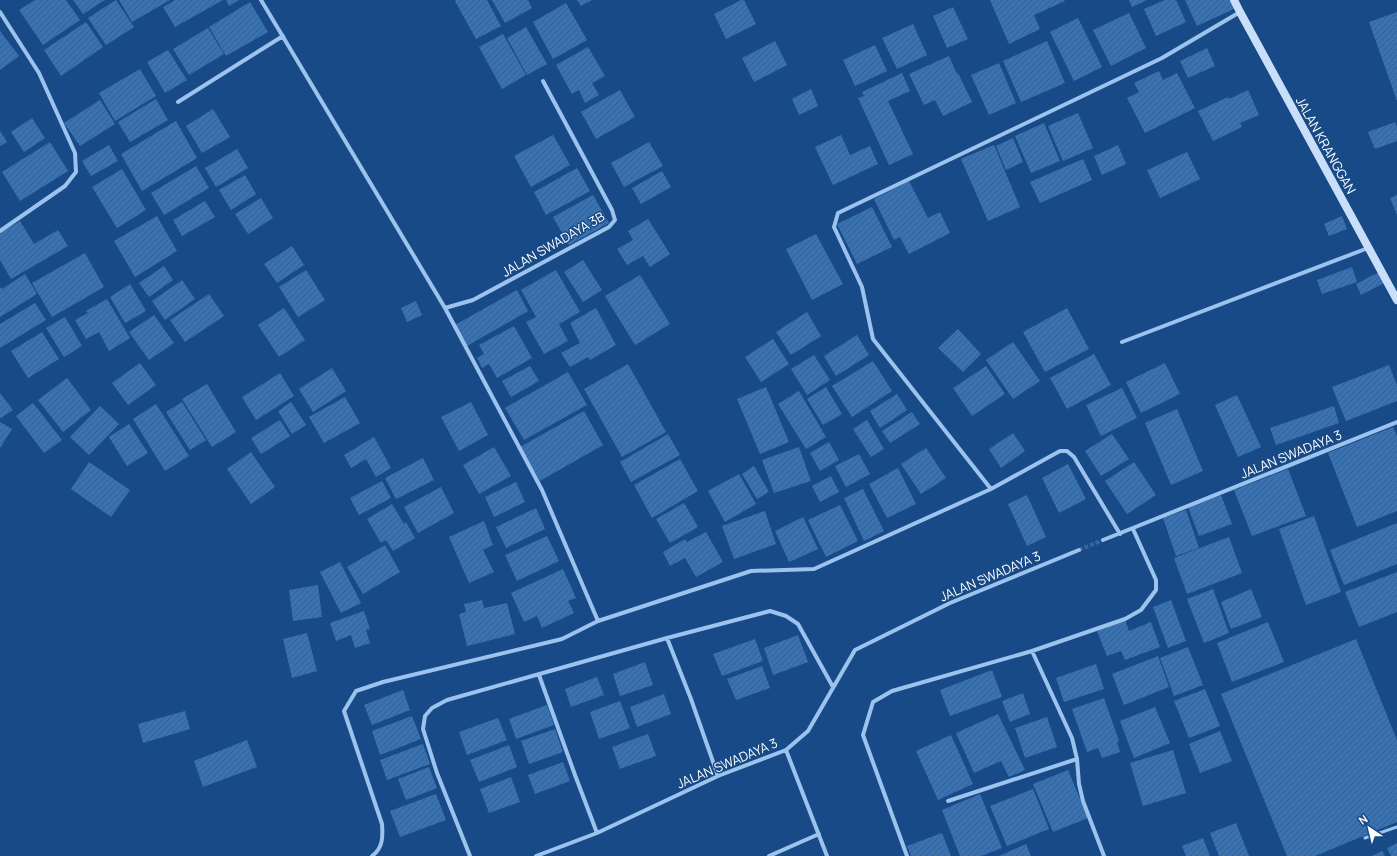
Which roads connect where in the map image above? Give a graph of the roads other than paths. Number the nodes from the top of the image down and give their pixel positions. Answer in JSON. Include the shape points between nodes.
{"nodes":[{"id":1,"x":261,"y":0,"type":"edge"},
{"id":2,"x":1234,"y":0,"type":"edge"},
{"id":3,"x":0,"y":12,"type":"edge"},
{"id":4,"x":1240,"y":12,"type":"junction"},
{"id":5,"x":283,"y":36,"type":"junction"},
{"id":6,"x":543,"y":81,"type":"dead end"},
{"id":7,"x":178,"y":102,"type":"dead end"},
{"id":8,"x":0,"y":231,"type":"edge"},
{"id":9,"x":1368,"y":248,"type":"junction"},
{"id":10,"x":1397,"y":300,"type":"edge"},
{"id":11,"x":445,"y":308,"type":"junction"},
{"id":12,"x":1122,"y":342,"type":"dead end"},
{"id":13,"x":1397,"y":422,"type":"edge"},
{"id":14,"x":991,"y":489,"type":"junction"},
{"id":15,"x":1134,"y":529,"type":"junction"},
{"id":16,"x":1120,"y":534,"type":"junction"},
{"id":17,"x":1103,"y":540,"type":"tunnel mouth"},
{"id":18,"x":1078,"y":550,"type":"tunnel mouth"},
{"id":19,"x":598,"y":621,"type":"junction"},
{"id":20,"x":667,"y":638,"type":"junction"},
{"id":21,"x":1032,"y":651,"type":"junction"},
{"id":22,"x":540,"y":675,"type":"junction"},
{"id":23,"x":833,"y":687,"type":"junction"},
{"id":24,"x":786,"y":750,"type":"junction"},
{"id":25,"x":1077,"y":759,"type":"junction"},
{"id":26,"x":718,"y":776,"type":"junction"},
{"id":27,"x":948,"y":801,"type":"dead end"},
{"id":28,"x":1397,"y":827,"type":"edge"},
{"id":29,"x":597,"y":832,"type":"junction"},
{"id":30,"x":819,"y":834,"type":"junction"},
{"id":31,"x":1365,"y":838,"type":"dead end"},
{"id":32,"x":372,"y":856,"type":"edge"},
{"id":33,"x":470,"y":856,"type":"edge"},
{"id":34,"x":536,"y":856,"type":"edge"},
{"id":35,"x":769,"y":856,"type":"edge"},
{"id":36,"x":827,"y":856,"type":"edge"},
{"id":37,"x":907,"y":856,"type":"edge"},
{"id":38,"x":1104,"y":856,"type":"edge"}],
"edges":[{"from":1,"to":5,"type":"street"},
{"from":2,"to":4,"type":"main road","name":"JALAN KRANGGAN"},
{"from":3,"to":8,"type":"street","via":[[39,73],[75,153],[76,172],[65,186]]},
{"from":4,"to":9,"type":"main road","name":"JALAN KRANGGAN"},
{"from":4,"to":14,"type":"street","via":[[1162,58],[838,213],[834,227],[862,287],[873,339]]},
{"from":5,"to":7,"type":"street"},
{"from":5,"to":11,"type":"street"},
{"from":6,"to":11,"type":"street","name":"JALAN SWADAYA 3B","via":[[615,220],[609,227],[473,300]]},
{"from":9,"to":10,"type":"main road","name":"JALAN KRANGGAN"},
{"from":9,"to":12,"type":"street"},
{"from":11,"to":19,"type":"street","via":[[542,490]]},
{"from":13,"to":15,"type":"street","name":"JALAN SWADAYA 3"},
{"from":14,"to":16,"type":"street","via":[[1060,451],[1067,451],[1074,457]]},
{"from":14,"to":19,"type":"street","via":[[814,569],[751,571]]},
{"from":15,"to":16,"type":"street","name":"JALAN SWADAYA 3"},
{"from":15,"to":21,"type":"street","via":[[1156,580],[1156,590],[1141,610],[1125,619]]},
{"from":16,"to":17,"type":"street","name":"JALAN SWADAYA 3"},
{"from":18,"to":23,"type":"street","name":"JALAN SWADAYA 3","via":[[950,603],[855,650]]},
{"from":19,"to":32,"type":"street","via":[[562,639],[383,682],[356,691],[344,711],[382,824],[383,839],[378,852]]},
{"from":20,"to":22,"type":"street"},
{"from":20,"to":23,"type":"street","via":[[770,611],[778,612],[798,624]]},
{"from":20,"to":26,"type":"street"},
{"from":21,"to":25,"type":"street","via":[[1072,738]]},
{"from":21,"to":37,"type":"street","via":[[892,691],[873,702],[863,735]]},
{"from":22,"to":29,"type":"street"},
{"from":22,"to":33,"type":"street","via":[[447,700],[432,708],[425,716],[423,729],[437,773]]},
{"from":23,"to":24,"type":"street","name":"JALAN SWADAYA 3","via":[[808,731]]},
{"from":24,"to":26,"type":"street","name":"JALAN SWADAYA 3"},
{"from":24,"to":30,"type":"street"},
{"from":25,"to":27,"type":"street"},
{"from":25,"to":38,"type":"street","via":[[1083,801]]},
{"from":26,"to":29,"type":"street","name":"JALAN SWADAYA 3"},
{"from":28,"to":31,"type":"lane"},
{"from":29,"to":34,"type":"street","name":"JALAN SWADAYA 3"},
{"from":30,"to":35,"type":"street"},
{"from":30,"to":36,"type":"street"}]}
